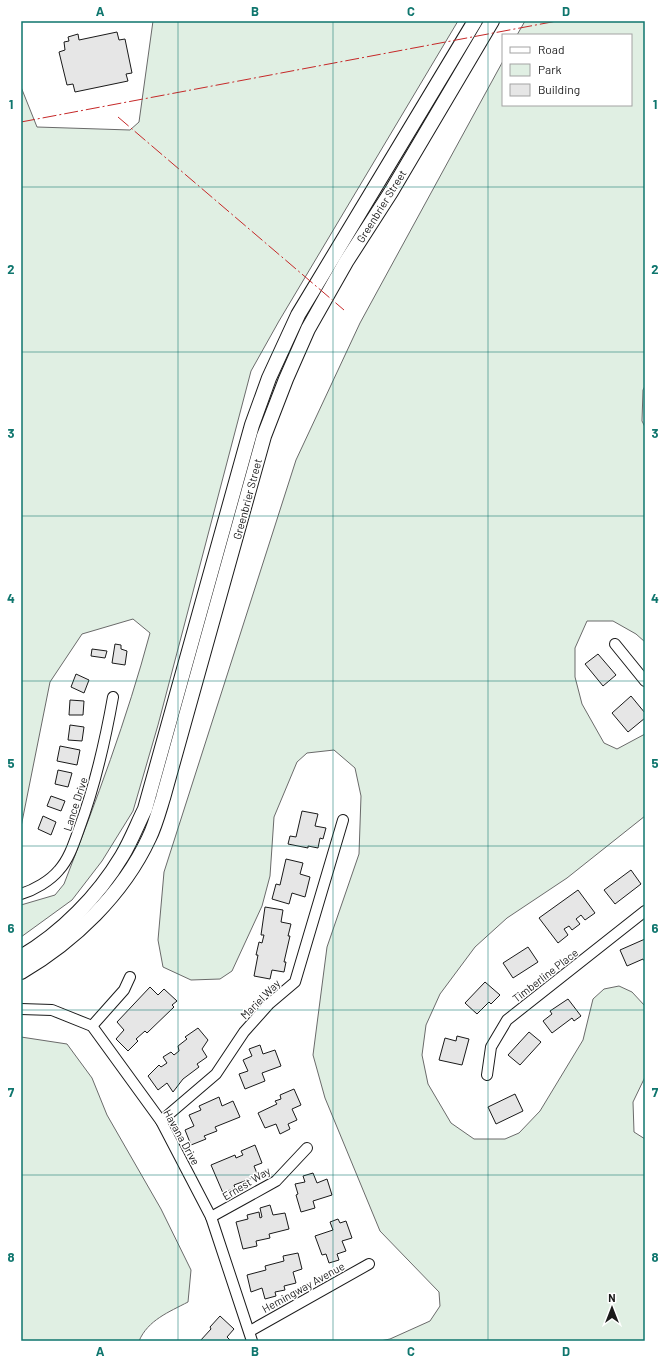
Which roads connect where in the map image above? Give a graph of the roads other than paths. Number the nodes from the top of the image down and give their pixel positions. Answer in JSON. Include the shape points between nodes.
{"nodes":[{"id":1,"x":475,"y":21,"type":"edge"},
{"id":2,"x":492,"y":21,"type":"edge"},
{"id":3,"x":615,"y":644,"type":"dead end"},
{"id":4,"x":645,"y":681,"type":"edge"},
{"id":5,"x":113,"y":697,"type":"dead end"},
{"id":6,"x":343,"y":820,"type":"dead end"},
{"id":7,"x":21,"y":894,"type":"edge"},
{"id":8,"x":645,"y":911,"type":"edge"},
{"id":9,"x":21,"y":957,"type":"edge"},
{"id":10,"x":21,"y":972,"type":"edge"},
{"id":11,"x":130,"y":977,"type":"dead end"},
{"id":12,"x":21,"y":1009,"type":"edge"},
{"id":13,"x":92,"y":1026,"type":"junction"},
{"id":14,"x":487,"y":1075,"type":"dead end"},
{"id":15,"x":161,"y":1121,"type":"junction"},
{"id":16,"x":307,"y":1148,"type":"dead end"},
{"id":17,"x":211,"y":1217,"type":"junction"},
{"id":18,"x":369,"y":1264,"type":"dead end"},
{"id":19,"x":250,"y":1331,"type":"junction"},
{"id":20,"x":252,"y":1341,"type":"edge"}],
"edges":[{"from":1,"to":9,"type":"main road","name":"Greenbrier Street","via":[[298,315],[269,378],[252,425],[158,768],[142,816],[122,856],[97,892],[66,923]]},
{"from":2,"to":10,"type":"main road","name":"Greenbrier Street","via":[[391,192],[346,262],[308,329],[286,379],[264,436],[163,798],[149,838],[132,867],[87,922],[56,949]]},
{"from":3,"to":4,"type":"street"},
{"from":5,"to":7,"type":"street","name":"Lance Drive","via":[[107,734],[90,800],[72,847],[60,870],[31,891]]},
{"from":6,"to":15,"type":"street","name":"Mariel Way","via":[[295,982],[269,1004],[244,1032],[216,1074]]},
{"from":8,"to":14,"type":"street","name":"Timberline Place","via":[[507,1020],[491,1047]]},
{"from":11,"to":13,"type":"street","via":[[124,990]]},
{"from":12,"to":13,"type":"street","via":[[52,1010]]},
{"from":13,"to":15,"type":"street","name":"Havana Drive"},
{"from":15,"to":17,"type":"street","name":"Havana Drive"},
{"from":16,"to":17,"type":"street","name":"Ernest Way","via":[[276,1181]]},
{"from":17,"to":19,"type":"street","name":"Havana Drive"},
{"from":18,"to":19,"type":"street","name":"Hemingway Avenue"},
{"from":19,"to":20,"type":"street","name":"Havana Drive"}]}
